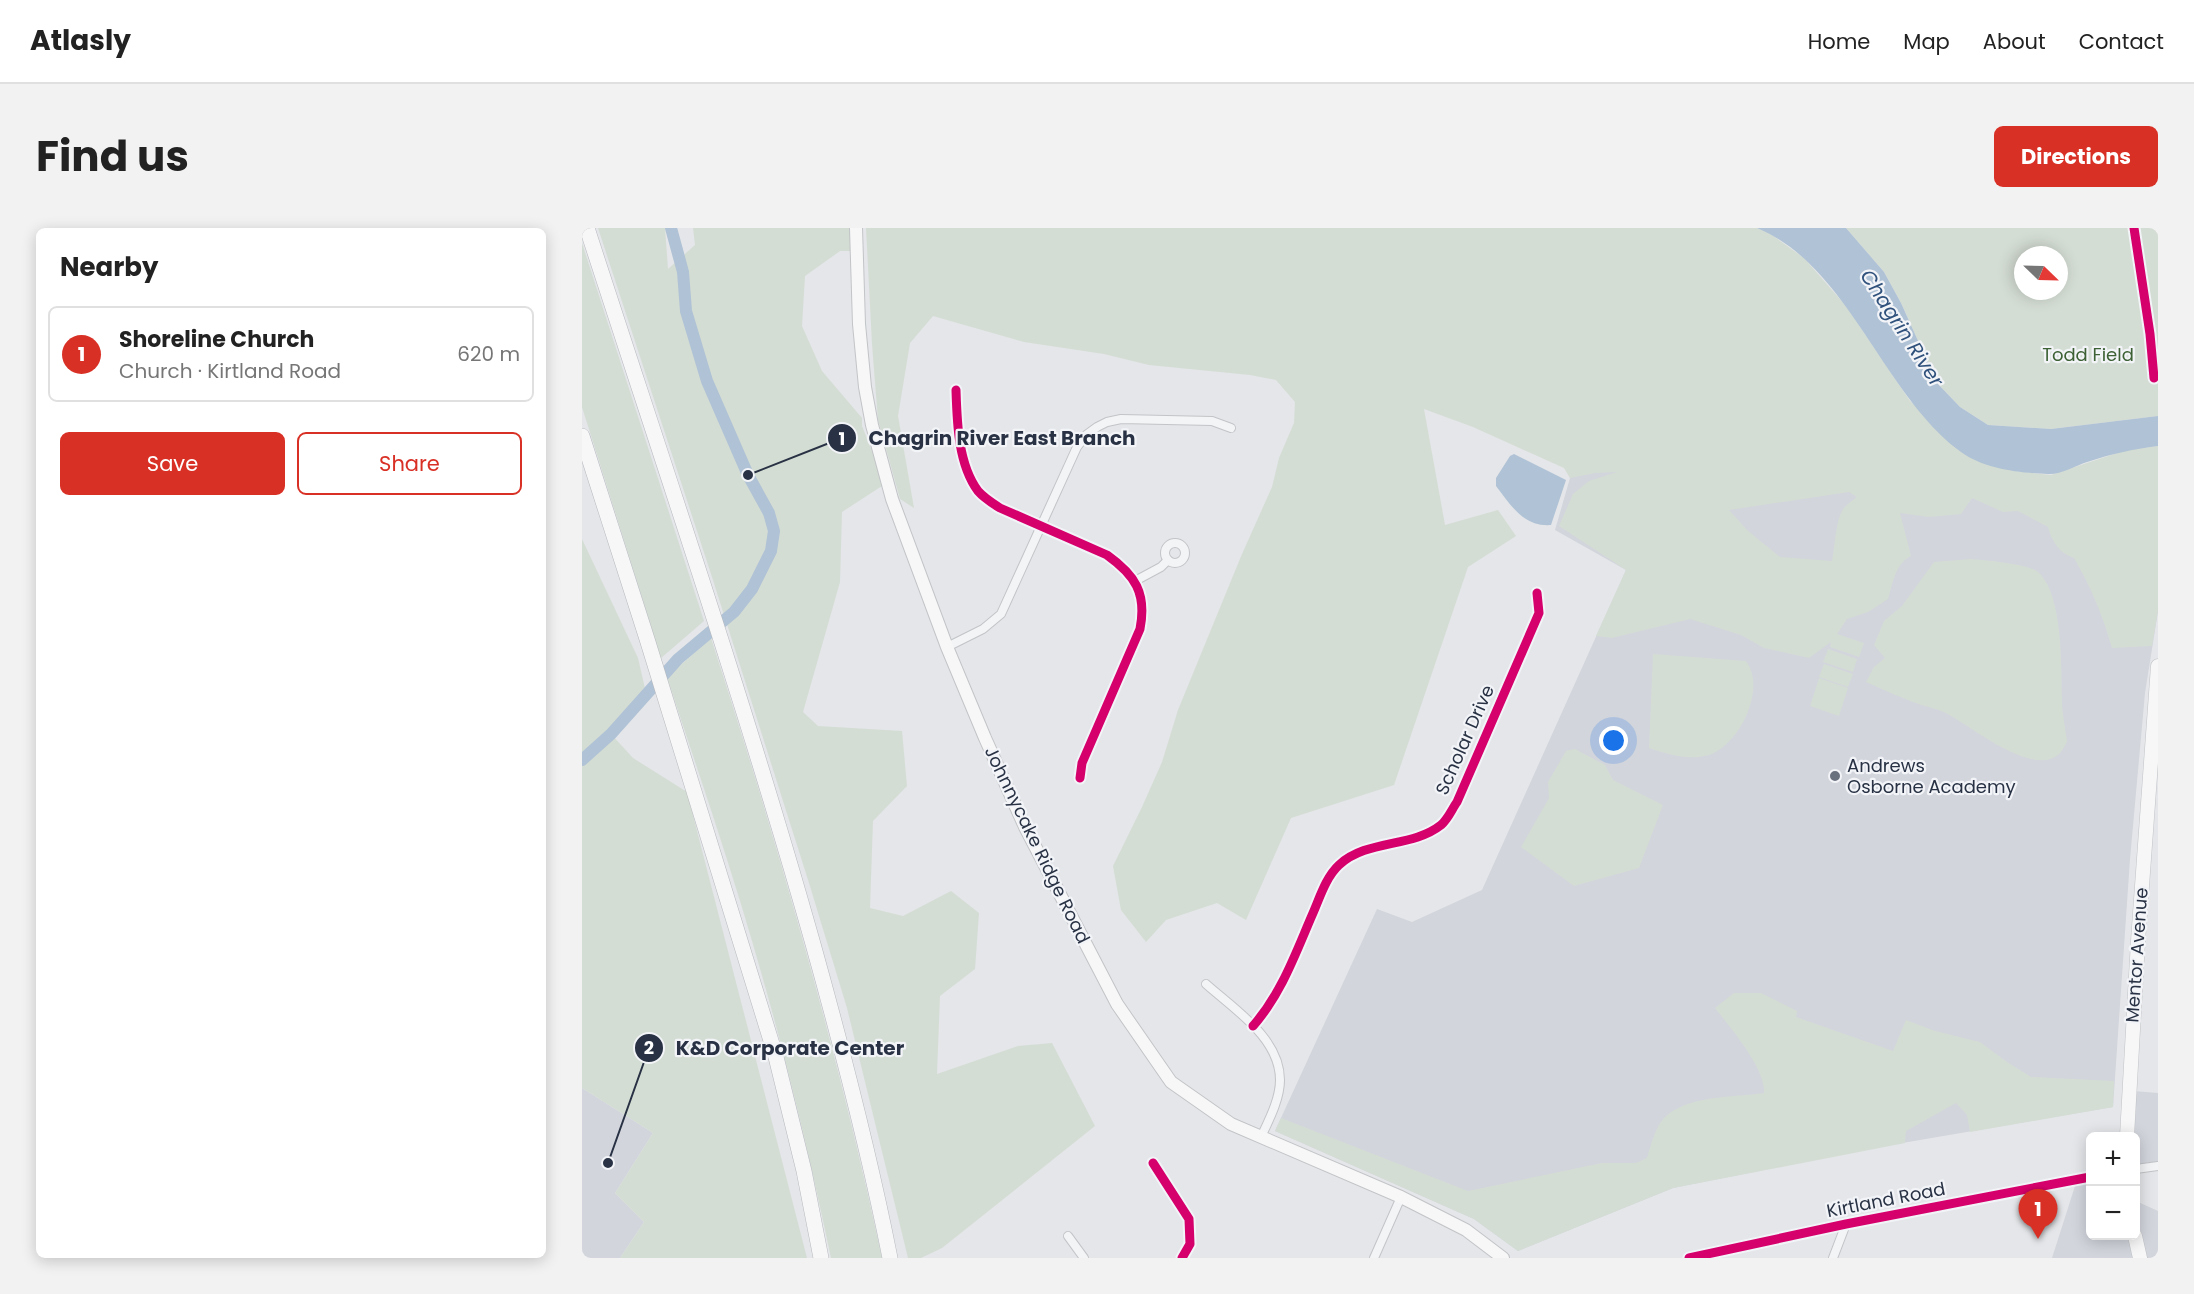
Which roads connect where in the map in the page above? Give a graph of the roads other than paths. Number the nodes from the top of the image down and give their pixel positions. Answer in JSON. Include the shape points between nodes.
{"nodes":[{"id":1,"x":587,"y":228,"type":"edge"},
{"id":2,"x":856,"y":228,"type":"edge"},
{"id":3,"x":2134,"y":228,"type":"edge"},
{"id":4,"x":2154,"y":378,"type":"dead end"},
{"id":5,"x":956,"y":390,"type":"dead end"},
{"id":6,"x":1231,"y":428,"type":"dead end"},
{"id":7,"x":582,"y":436,"type":"edge"},
{"id":8,"x":1042,"y":527,"type":"junction"},
{"id":9,"x":1168,"y":560,"type":"dead end"},
{"id":10,"x":1136,"y":581,"type":"junction"},
{"id":11,"x":1538,"y":593,"type":"dead end"},
{"id":12,"x":946,"y":646,"type":"junction"},
{"id":13,"x":2158,"y":666,"type":"edge"},
{"id":14,"x":1080,"y":778,"type":"dead end"},
{"id":15,"x":1206,"y":984,"type":"dead end"},
{"id":16,"x":1253,"y":1026,"type":"junction"},
{"id":17,"x":2127,"y":1132,"type":"edge"},
{"id":18,"x":1261,"y":1137,"type":"junction"},
{"id":19,"x":1153,"y":1163,"type":"dead end"},
{"id":20,"x":2158,"y":1166,"type":"edge"},
{"id":21,"x":2140,"y":1168,"type":"edge"},
{"id":22,"x":2086,"y":1178,"type":"edge"},
{"id":23,"x":1401,"y":1197,"type":"junction"},
{"id":24,"x":1846,"y":1224,"type":"junction"},
{"id":25,"x":1068,"y":1236,"type":"dead end"},
{"id":26,"x":2136,"y":1240,"type":"edge"},
{"id":27,"x":821,"y":1258,"type":"edge"},
{"id":28,"x":890,"y":1258,"type":"edge"},
{"id":29,"x":1084,"y":1258,"type":"edge"},
{"id":30,"x":1182,"y":1258,"type":"edge"},
{"id":31,"x":1374,"y":1258,"type":"edge"},
{"id":32,"x":1503,"y":1258,"type":"edge"},
{"id":33,"x":1689,"y":1258,"type":"edge"},
{"id":34,"x":1833,"y":1258,"type":"edge"},
{"id":35,"x":2140,"y":1258,"type":"edge"}],
"edges":[{"from":1,"to":28,"type":"highway","via":[[796,883],[846,1064]]},
{"from":2,"to":12,"type":"main road","name":"Johnnycake Ridge Road","via":[[859,324],[872,425],[892,499]]},
{"from":3,"to":4,"type":"street"},
{"from":5,"to":8,"type":"street","via":[[962,445],[977,490],[1000,508]]},
{"from":6,"to":8,"type":"street","via":[[1212,421],[1137,417],[1097,427],[1077,447]]},
{"from":7,"to":27,"type":"highway","via":[[776,1058]]},
{"from":8,"to":10,"type":"street","via":[[1107,555]]},
{"from":8,"to":12,"type":"street","via":[[1001,614],[983,629]]},
{"from":9,"to":10,"type":"street"},
{"from":10,"to":14,"type":"street","via":[[1142,611],[1140,629],[1082,763]]},
{"from":11,"to":16,"type":"street","name":"Scholar Drive","via":[[1539,613],[1457,802],[1443,823],[1427,834],[1363,851],[1340,864],[1326,882],[1281,987]]},
{"from":12,"to":18,"type":"main road","name":"Johnnycake Ridge Road","via":[[1025,827],[1117,1004],[1171,1082],[1231,1124]]},
{"from":13,"to":17,"type":"main road","name":"Mentor Avenue"},
{"from":15,"to":16,"type":"street"},
{"from":16,"to":18,"type":"street","via":[[1277,1060],[1280,1080]]},
{"from":18,"to":23,"type":"main road","name":"Johnnycake Ridge Road"},
{"from":19,"to":30,"type":"street","via":[[1189,1219],[1190,1244]]},
{"from":20,"to":21,"type":"street"},
{"from":22,"to":24,"type":"street","name":"Kirtland Road"},
{"from":23,"to":31,"type":"street"},
{"from":23,"to":32,"type":"main road","name":"Johnnycake Ridge Road","via":[[1466,1230]]},
{"from":24,"to":33,"type":"street","name":"Kirtland Road"},
{"from":24,"to":34,"type":"street"},
{"from":25,"to":29,"type":"street"},
{"from":26,"to":35,"type":"main road"}]}
